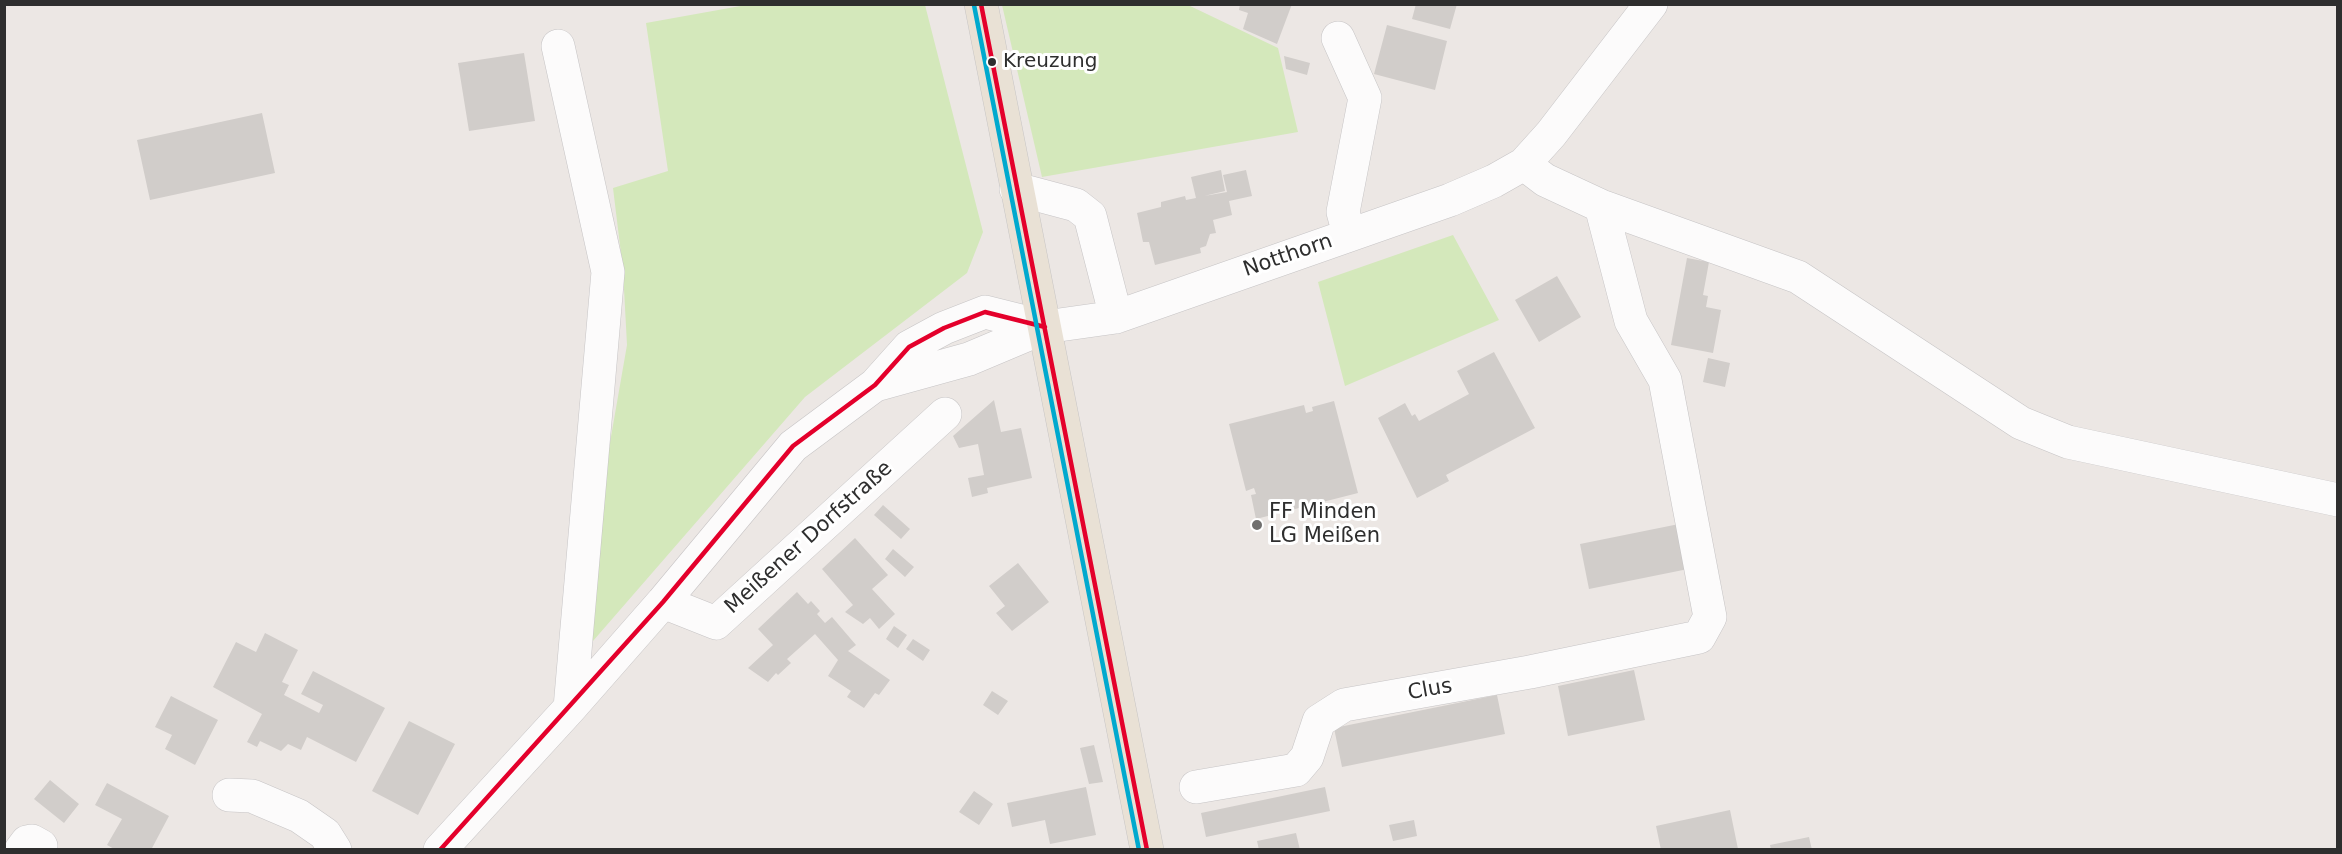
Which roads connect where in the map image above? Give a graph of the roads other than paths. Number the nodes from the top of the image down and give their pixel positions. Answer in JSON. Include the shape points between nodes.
{"nodes":[{"id":1,"x":981,"y":4,"type":"edge"},
{"id":2,"x":1651,"y":4,"type":"edge"},
{"id":3,"x":1338,"y":38,"type":"dead end"},
{"id":4,"x":558,"y":46,"type":"dead end"},
{"id":5,"x":1524,"y":164,"type":"junction"},
{"id":6,"x":1016,"y":189,"type":"junction"},
{"id":7,"x":1601,"y":206,"type":"junction"},
{"id":8,"x":1349,"y":234,"type":"junction"},
{"id":9,"x":1116,"y":317,"type":"junction"},
{"id":10,"x":1045,"y":327,"type":"junction"},
{"id":11,"x":945,"y":414,"type":"dead end"},
{"id":12,"x":2337,"y":500,"type":"edge"},
{"id":13,"x":663,"y":602,"type":"junction"},
{"id":14,"x":570,"y":708,"type":"junction"},
{"id":15,"x":1196,"y":787,"type":"dead end"},
{"id":16,"x":229,"y":795,"type":"dead end"},
{"id":17,"x":335,"y":849,"type":"edge"},
{"id":18,"x":440,"y":849,"type":"edge"},
{"id":19,"x":1147,"y":849,"type":"edge"}],
"edges":[{"from":1,"to":6,"type":"main road"},
{"from":2,"to":5,"type":"street","name":"Notthorn"},
{"from":3,"to":8,"type":"street","via":[[1365,98],[1343,212]]},
{"from":4,"to":14,"type":"street","via":[[608,272]]},
{"from":5,"to":7,"type":"street","via":[[1545,180]]},
{"from":5,"to":8,"type":"street","name":"Notthorn","via":[[1450,200]]},
{"from":6,"to":9,"type":"street","via":[[1076,205],[1090,216]]},
{"from":6,"to":10,"type":"main road"},
{"from":7,"to":12,"type":"street","via":[[1798,277],[2021,423],[2068,442]]},
{"from":7,"to":15,"type":"street","name":"Clus","via":[[1631,321],[1665,380],[1710,617],[1699,637],[1344,705],[1319,721],[1307,757],[1296,770]]},
{"from":8,"to":9,"type":"street","name":"Notthorn"},
{"from":9,"to":10,"type":"street","name":"Notthorn"},
{"from":10,"to":13,"type":"street","via":[[969,359],[875,385],[793,446]]},
{"from":10,"to":19,"type":"main road"},
{"from":11,"to":13,"type":"street","name":"Meißener Dorfstraße","via":[[716,623]]},
{"from":13,"to":14,"type":"street"},
{"from":14,"to":18,"type":"street"},
{"from":16,"to":17,"type":"street","via":[[252,796],[299,816],[325,834]]}]}
